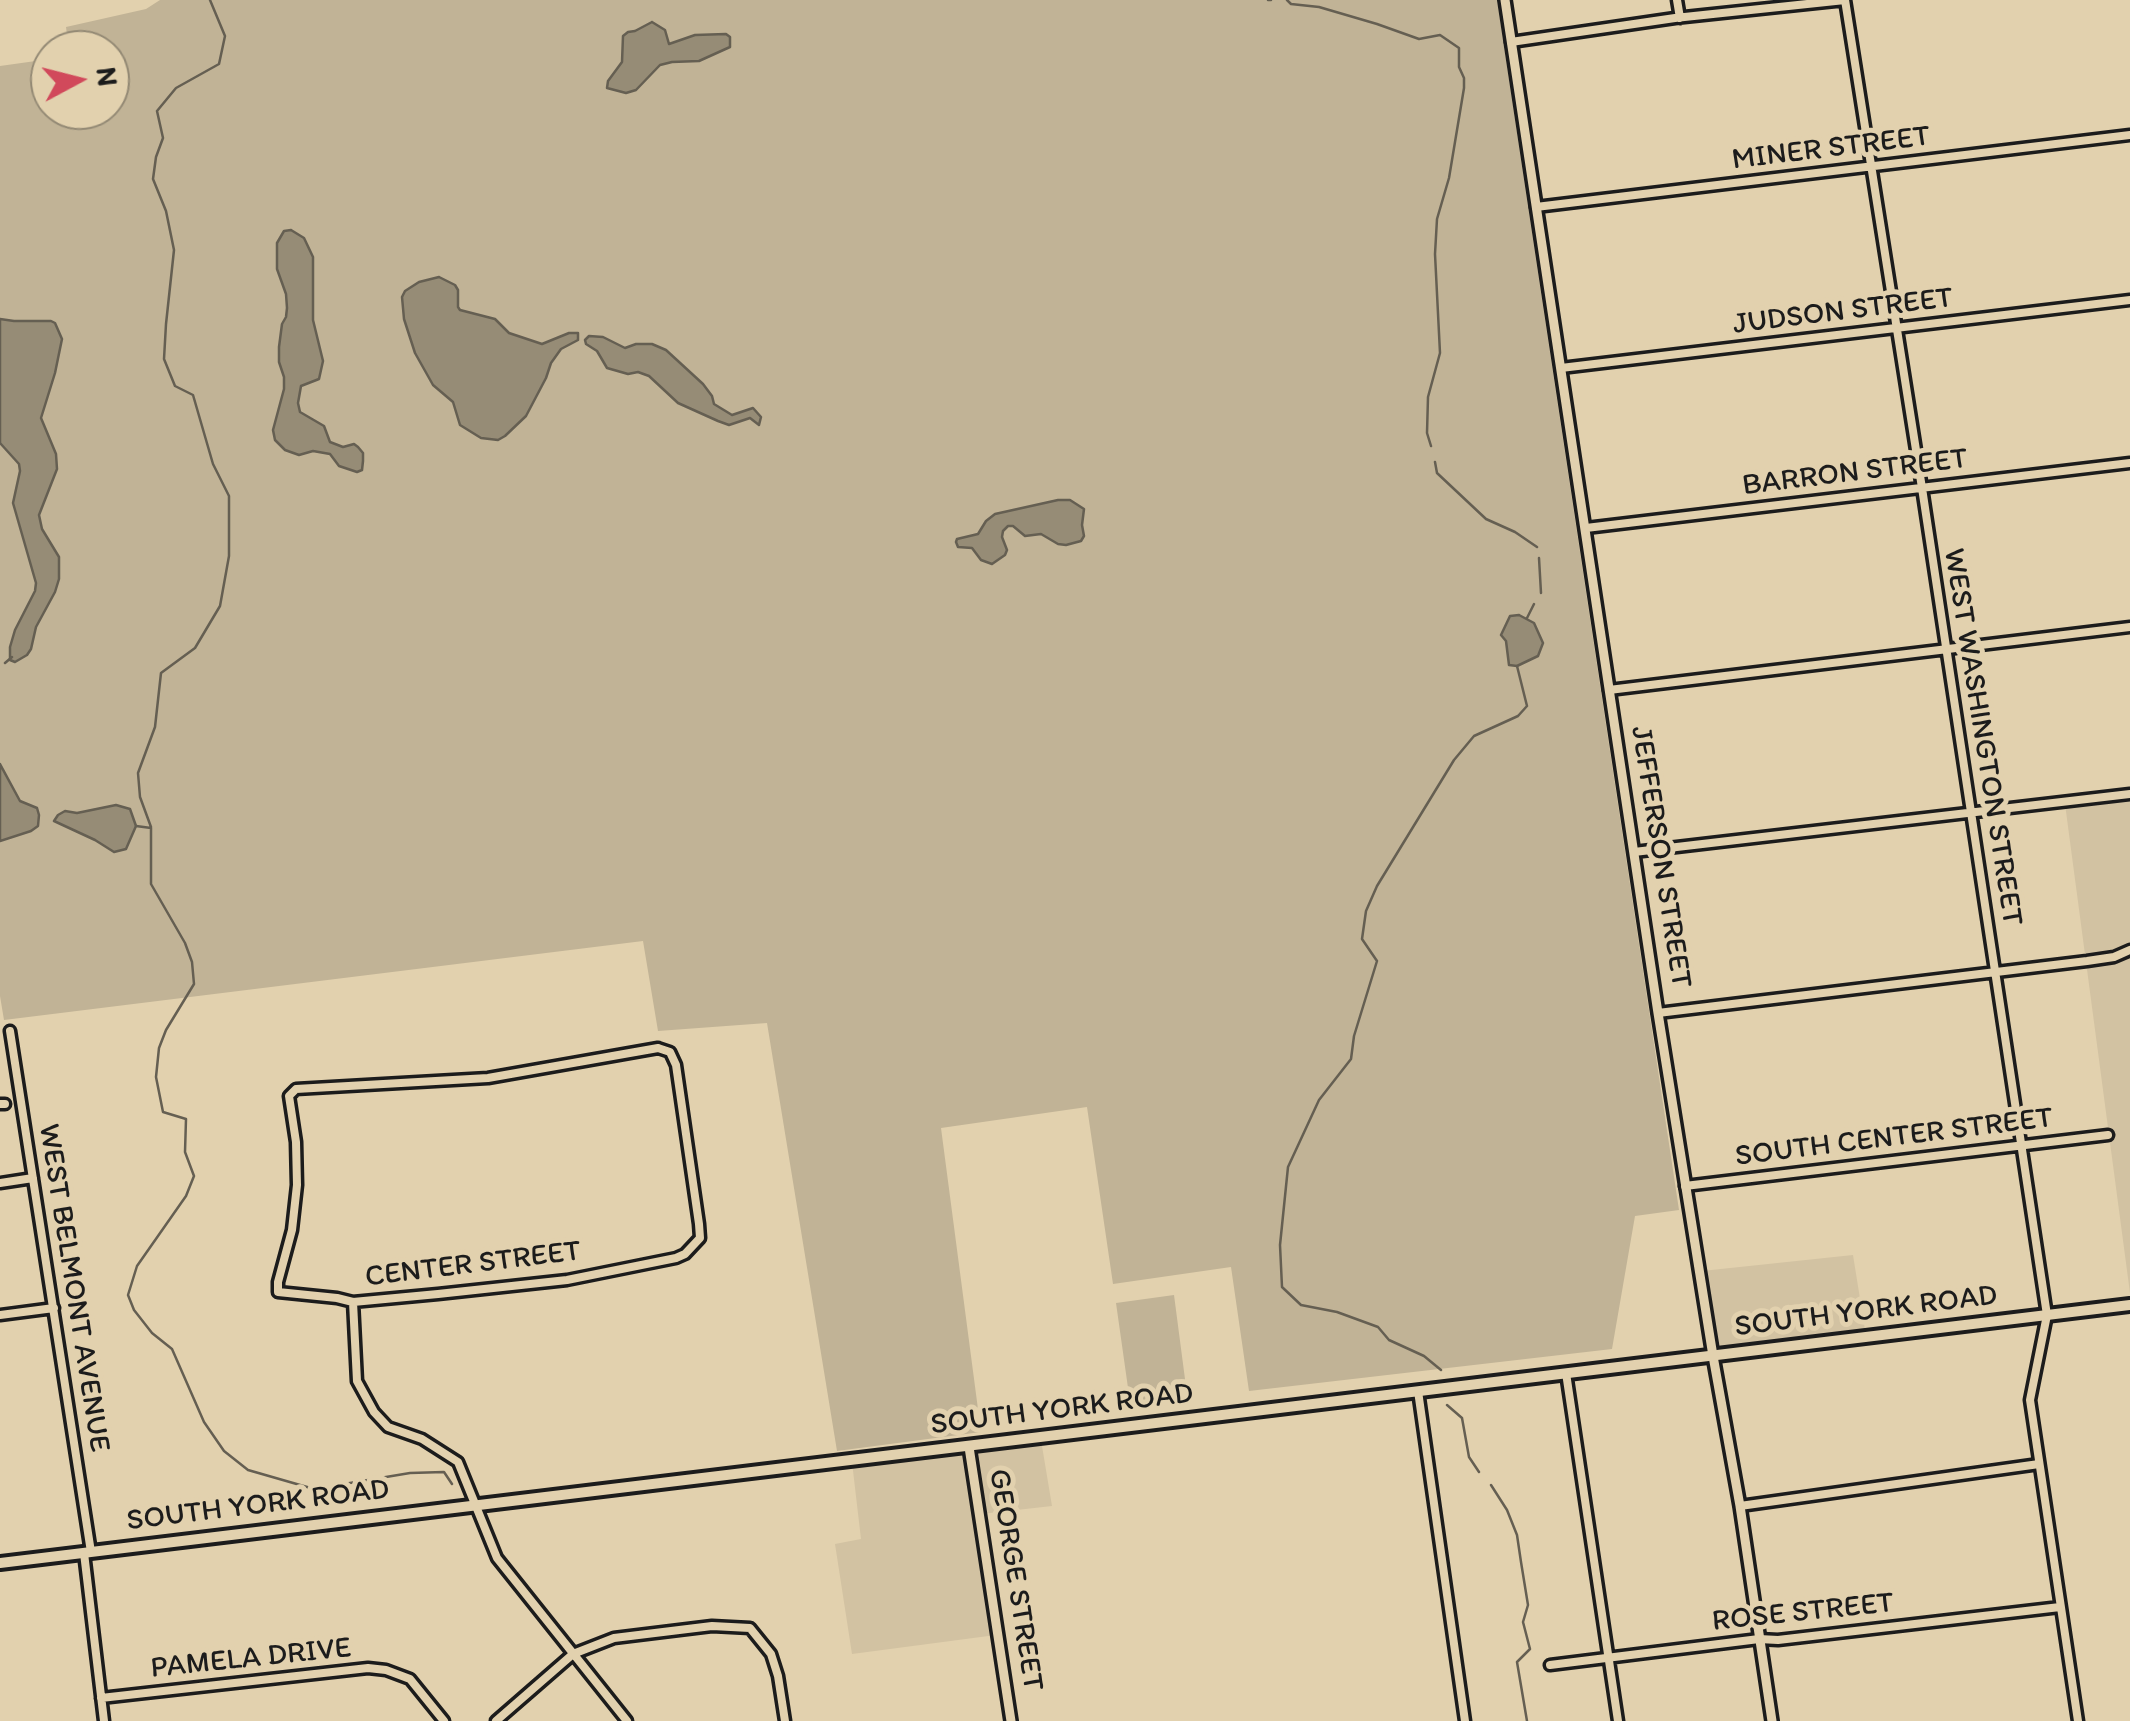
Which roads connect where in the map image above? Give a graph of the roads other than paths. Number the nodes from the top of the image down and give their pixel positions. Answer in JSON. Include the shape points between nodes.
{"nodes":[{"id":1,"x":1505,"y":0,"type":"edge"},
{"id":2,"x":1678,"y":0,"type":"edge"},
{"id":3,"x":1845,"y":0,"type":"edge"},
{"id":4,"x":1680,"y":18,"type":"junction"},
{"id":5,"x":1511,"y":42,"type":"junction"},
{"id":6,"x":2130,"y":136,"type":"edge"},
{"id":7,"x":1870,"y":167,"type":"junction"},
{"id":8,"x":1536,"y":207,"type":"junction"},
{"id":9,"x":2130,"y":300,"type":"edge"},
{"id":10,"x":1897,"y":328,"type":"junction"},
{"id":11,"x":1561,"y":368,"type":"junction"},
{"id":12,"x":2130,"y":463,"type":"edge"},
{"id":13,"x":1922,"y":488,"type":"junction"},
{"id":14,"x":1586,"y":528,"type":"junction"},
{"id":15,"x":2130,"y":628,"type":"edge"},
{"id":16,"x":1946,"y":650,"type":"junction"},
{"id":17,"x":1610,"y":690,"type":"junction"},
{"id":18,"x":2130,"y":794,"type":"edge"},
{"id":19,"x":1971,"y":812,"type":"junction"},
{"id":20,"x":1634,"y":852,"type":"junction"},
{"id":21,"x":2130,"y":950,"type":"edge"},
{"id":22,"x":1995,"y":973,"type":"junction"},
{"id":23,"x":1658,"y":1013,"type":"junction"},
{"id":24,"x":10,"y":1031,"type":"dead end"},
{"id":25,"x":2108,"y":1135,"type":"dead end"},
{"id":26,"x":2021,"y":1145,"type":"junction"},
{"id":27,"x":33,"y":1178,"type":"junction"},
{"id":28,"x":0,"y":1182,"type":"edge"},
{"id":29,"x":1685,"y":1186,"type":"junction"},
{"id":30,"x":353,"y":1302,"type":"junction"},
{"id":31,"x":2130,"y":1305,"type":"edge"},
{"id":32,"x":54,"y":1308,"type":"junction"},
{"id":33,"x":0,"y":1315,"type":"edge"},
{"id":34,"x":2047,"y":1315,"type":"junction"},
{"id":35,"x":1713,"y":1356,"type":"junction"},
{"id":36,"x":1566,"y":1372,"type":"junction"},
{"id":37,"x":1418,"y":1391,"type":"junction"},
{"id":38,"x":969,"y":1446,"type":"junction"},
{"id":39,"x":2039,"y":1464,"type":"junction"},
{"id":40,"x":476,"y":1504,"type":"junction"},
{"id":41,"x":1740,"y":1506,"type":"junction"},
{"id":42,"x":87,"y":1552,"type":"junction"},
{"id":43,"x":0,"y":1562,"type":"edge"},
{"id":44,"x":2060,"y":1606,"type":"junction"},
{"id":45,"x":1759,"y":1638,"type":"junction"},
{"id":46,"x":574,"y":1654,"type":"junction"},
{"id":47,"x":1608,"y":1658,"type":"junction"},
{"id":48,"x":1550,"y":1665,"type":"dead end"},
{"id":49,"x":101,"y":1698,"type":"junction"},
{"id":50,"x":104,"y":1721,"type":"edge"},
{"id":51,"x":444,"y":1721,"type":"edge"},
{"id":52,"x":496,"y":1721,"type":"edge"},
{"id":53,"x":627,"y":1721,"type":"edge"},
{"id":54,"x":785,"y":1721,"type":"edge"},
{"id":55,"x":1011,"y":1721,"type":"edge"},
{"id":56,"x":1465,"y":1721,"type":"edge"},
{"id":57,"x":1618,"y":1721,"type":"edge"},
{"id":58,"x":1772,"y":1721,"type":"edge"},
{"id":59,"x":2078,"y":1721,"type":"edge"}],
"edges":[{"from":1,"to":5,"type":"street","name":"JEFFERSON STREET"},
{"from":2,"to":4,"type":"street"},
{"from":3,"to":4,"type":"street"},
{"from":3,"to":7,"type":"street","name":"WEST WASHINGTON STREET"},
{"from":4,"to":5,"type":"street"},
{"from":5,"to":8,"type":"street","name":"JEFFERSON STREET"},
{"from":6,"to":7,"type":"street","name":"MINER STREET"},
{"from":7,"to":8,"type":"street","name":"MINER STREET"},
{"from":7,"to":10,"type":"street","name":"WEST WASHINGTON STREET"},
{"from":8,"to":11,"type":"street","name":"JEFFERSON STREET"},
{"from":9,"to":10,"type":"street","name":"JUDSON STREET"},
{"from":10,"to":11,"type":"street","name":"JUDSON STREET"},
{"from":10,"to":13,"type":"street","name":"WEST WASHINGTON STREET"},
{"from":11,"to":14,"type":"street","name":"JEFFERSON STREET"},
{"from":12,"to":13,"type":"street","name":"BARRON STREET"},
{"from":13,"to":14,"type":"street","name":"BARRON STREET"},
{"from":13,"to":16,"type":"street","name":"WEST WASHINGTON STREET"},
{"from":14,"to":17,"type":"street","name":"JEFFERSON STREET"},
{"from":15,"to":16,"type":"street"},
{"from":16,"to":17,"type":"street"},
{"from":16,"to":19,"type":"street","name":"WEST WASHINGTON STREET"},
{"from":17,"to":20,"type":"street","name":"JEFFERSON STREET"},
{"from":18,"to":19,"type":"street"},
{"from":19,"to":20,"type":"street"},
{"from":19,"to":22,"type":"street","name":"WEST WASHINGTON STREET"},
{"from":20,"to":23,"type":"street","name":"JEFFERSON STREET"},
{"from":21,"to":22,"type":"street"},
{"from":22,"to":23,"type":"street"},
{"from":22,"to":26,"type":"street","name":"WEST WASHINGTON STREET"},
{"from":23,"to":29,"type":"street","name":"JEFFERSON STREET"},
{"from":24,"to":27,"type":"street","name":"WEST BELMONT AVENUE"},
{"from":25,"to":26,"type":"street","name":"SOUTH CENTER STREET"},
{"from":26,"to":29,"type":"street","name":"SOUTH CENTER STREET"},
{"from":26,"to":34,"type":"street","name":"WEST WASHINGTON STREET"},
{"from":27,"to":28,"type":"street"},
{"from":27,"to":32,"type":"street","name":"WEST BELMONT AVENUE"},
{"from":29,"to":35,"type":"street","name":"JEFFERSON STREET"},
{"from":30,"to":30,"type":"street","name":"CENTER STREET","via":[[552,1282],[686,1254],[700,1238],[670,1052],[658,1048],[488,1078],[296,1090],[289,1096],[298,1186],[278,1292]]},
{"from":30,"to":40,"type":"street","via":[[356,1381],[364,1397],[388,1427],[458,1462]]},
{"from":31,"to":34,"type":"main road","name":"SOUTH YORK ROAD"},
{"from":32,"to":33,"type":"street"},
{"from":32,"to":42,"type":"street","name":"WEST BELMONT AVENUE"},
{"from":34,"to":35,"type":"main road","name":"SOUTH YORK ROAD"},
{"from":34,"to":39,"type":"street","via":[[2030,1400]]},
{"from":35,"to":36,"type":"main road","name":"SOUTH YORK ROAD"},
{"from":35,"to":41,"type":"street","name":"JEFFERSON STREET"},
{"from":36,"to":37,"type":"main road","name":"SOUTH YORK ROAD"},
{"from":36,"to":47,"type":"street"},
{"from":37,"to":38,"type":"main road","name":"SOUTH YORK ROAD"},
{"from":37,"to":56,"type":"street"},
{"from":38,"to":40,"type":"main road","name":"SOUTH YORK ROAD"},
{"from":38,"to":55,"type":"street","name":"GEORGE STREET"},
{"from":39,"to":41,"type":"street"},
{"from":39,"to":44,"type":"street"},
{"from":40,"to":42,"type":"main road","name":"SOUTH YORK ROAD"},
{"from":40,"to":46,"type":"street","via":[[497,1558]]},
{"from":41,"to":45,"type":"street","name":"JEFFERSON STREET"},
{"from":42,"to":43,"type":"main road","name":"SOUTH YORK ROAD"},
{"from":42,"to":49,"type":"street","name":"WEST BELMONT AVENUE"},
{"from":44,"to":45,"type":"street","name":"ROSE STREET"},
{"from":44,"to":59,"type":"street"},
{"from":45,"to":47,"type":"street","name":"ROSE STREET"},
{"from":45,"to":58,"type":"street","name":"JEFFERSON STREET"},
{"from":46,"to":52,"type":"street"},
{"from":46,"to":53,"type":"street"},
{"from":46,"to":54,"type":"street","via":[[614,1638],[750,1628],[770,1654]]},
{"from":47,"to":48,"type":"street","name":"ROSE STREET"},
{"from":47,"to":57,"type":"street"},
{"from":49,"to":50,"type":"street","name":"WEST BELMONT AVENUE"},
{"from":49,"to":51,"type":"street","name":"PAMELA DRIVE","via":[[368,1668],[410,1679]]}]}
